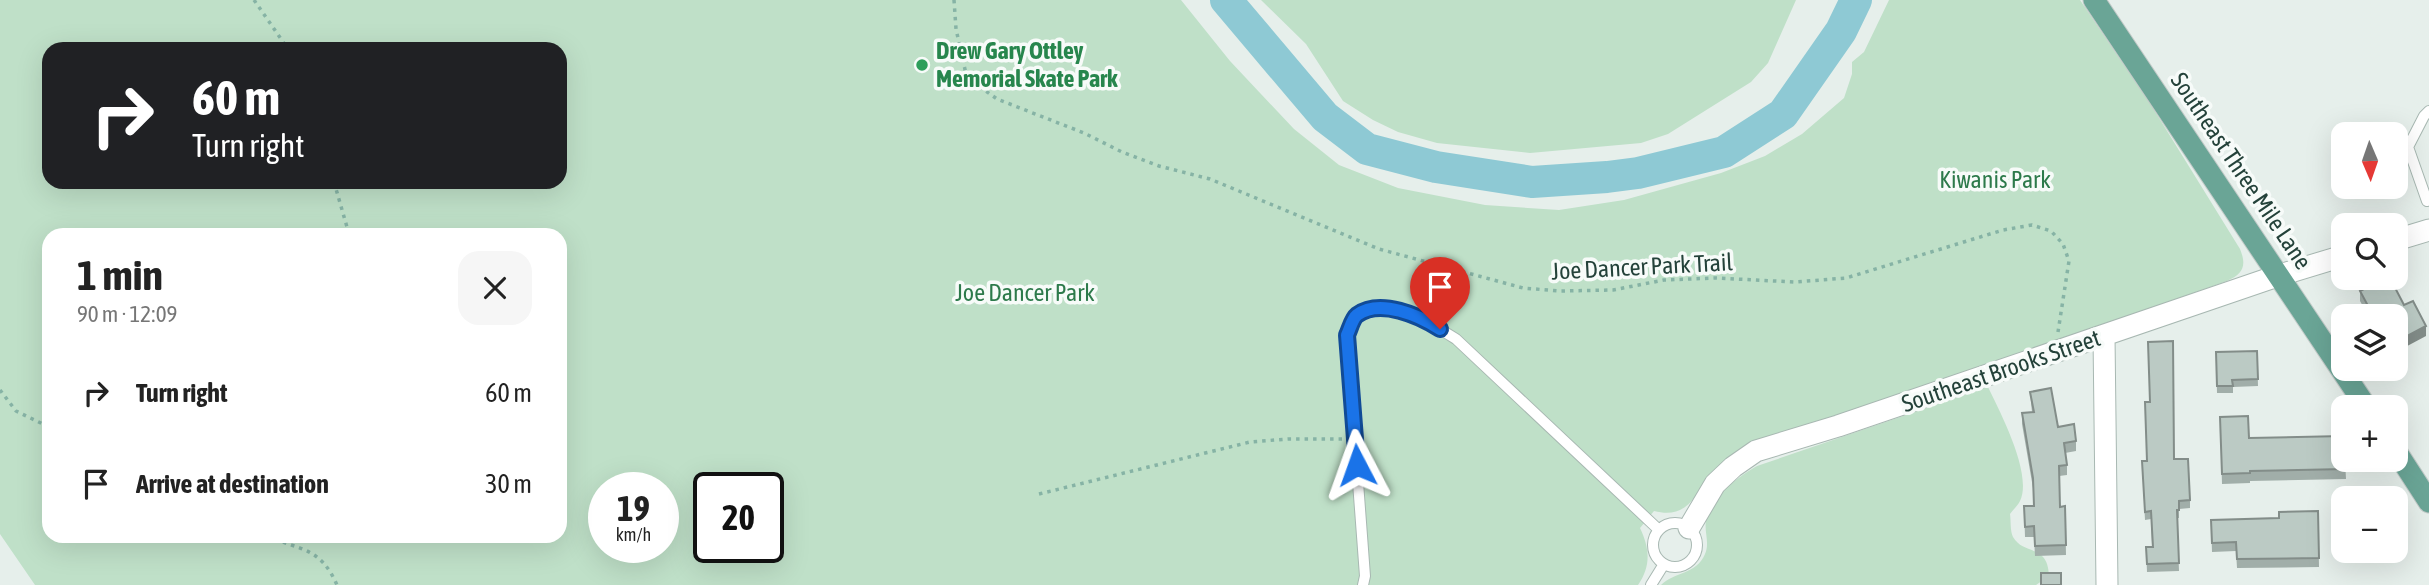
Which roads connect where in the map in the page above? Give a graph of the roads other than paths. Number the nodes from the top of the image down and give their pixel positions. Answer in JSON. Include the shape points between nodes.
{"nodes":[{"id":1,"x":2094,"y":0,"type":"edge"},
{"id":2,"x":2429,"y":111,"type":"edge"},
{"id":3,"x":2429,"y":200,"type":"edge"},
{"id":4,"x":2429,"y":230,"type":"edge"},
{"id":5,"x":2408,"y":236,"type":"edge"},
{"id":6,"x":2331,"y":260,"type":"edge"},
{"id":7,"x":2280,"y":275,"type":"junction"},
{"id":8,"x":2104,"y":336,"type":"junction"},
{"id":9,"x":2358,"y":395,"type":"edge"},
{"id":10,"x":2408,"y":470,"type":"edge"},
{"id":11,"x":2429,"y":502,"type":"edge"},
{"id":12,"x":1689,"y":528,"type":"junction"},
{"id":13,"x":1659,"y":530,"type":"junction"},
{"id":14,"x":1664,"y":564,"type":"junction"},
{"id":15,"x":1363,"y":585,"type":"edge"},
{"id":16,"x":1651,"y":585,"type":"edge"},
{"id":17,"x":2107,"y":585,"type":"edge"}],
"edges":[{"from":1,"to":7,"type":"main road","name":"Southeast Three Mile Lane"},
{"from":2,"to":3,"type":"lane","via":[[2408,147]]},
{"from":4,"to":5,"type":"street"},
{"from":6,"to":7,"type":"street","name":"Southeast Brooks Street"},
{"from":7,"to":8,"type":"street","name":"Southeast Brooks Street"},
{"from":7,"to":9,"type":"main road","name":"Southeast Three Mile Lane"},
{"from":8,"to":12,"type":"street","name":"Southeast Brooks Street","via":[[1756,451],[1715,484]]},
{"from":8,"to":17,"type":"street"},
{"from":10,"to":11,"type":"main road"},
{"from":12,"to":13,"type":"lane","via":[[1677,523]]},
{"from":12,"to":14,"type":"lane","via":[[1697,547],[1691,560],[1678,567]]},
{"from":13,"to":14,"type":"lane","via":[[1653,548]]},
{"from":13,"to":15,"type":"lane","via":[[1456,339],[1425,320],[1397,310],[1371,308],[1355,316],[1347,335]]},
{"from":14,"to":16,"type":"lane"}]}
